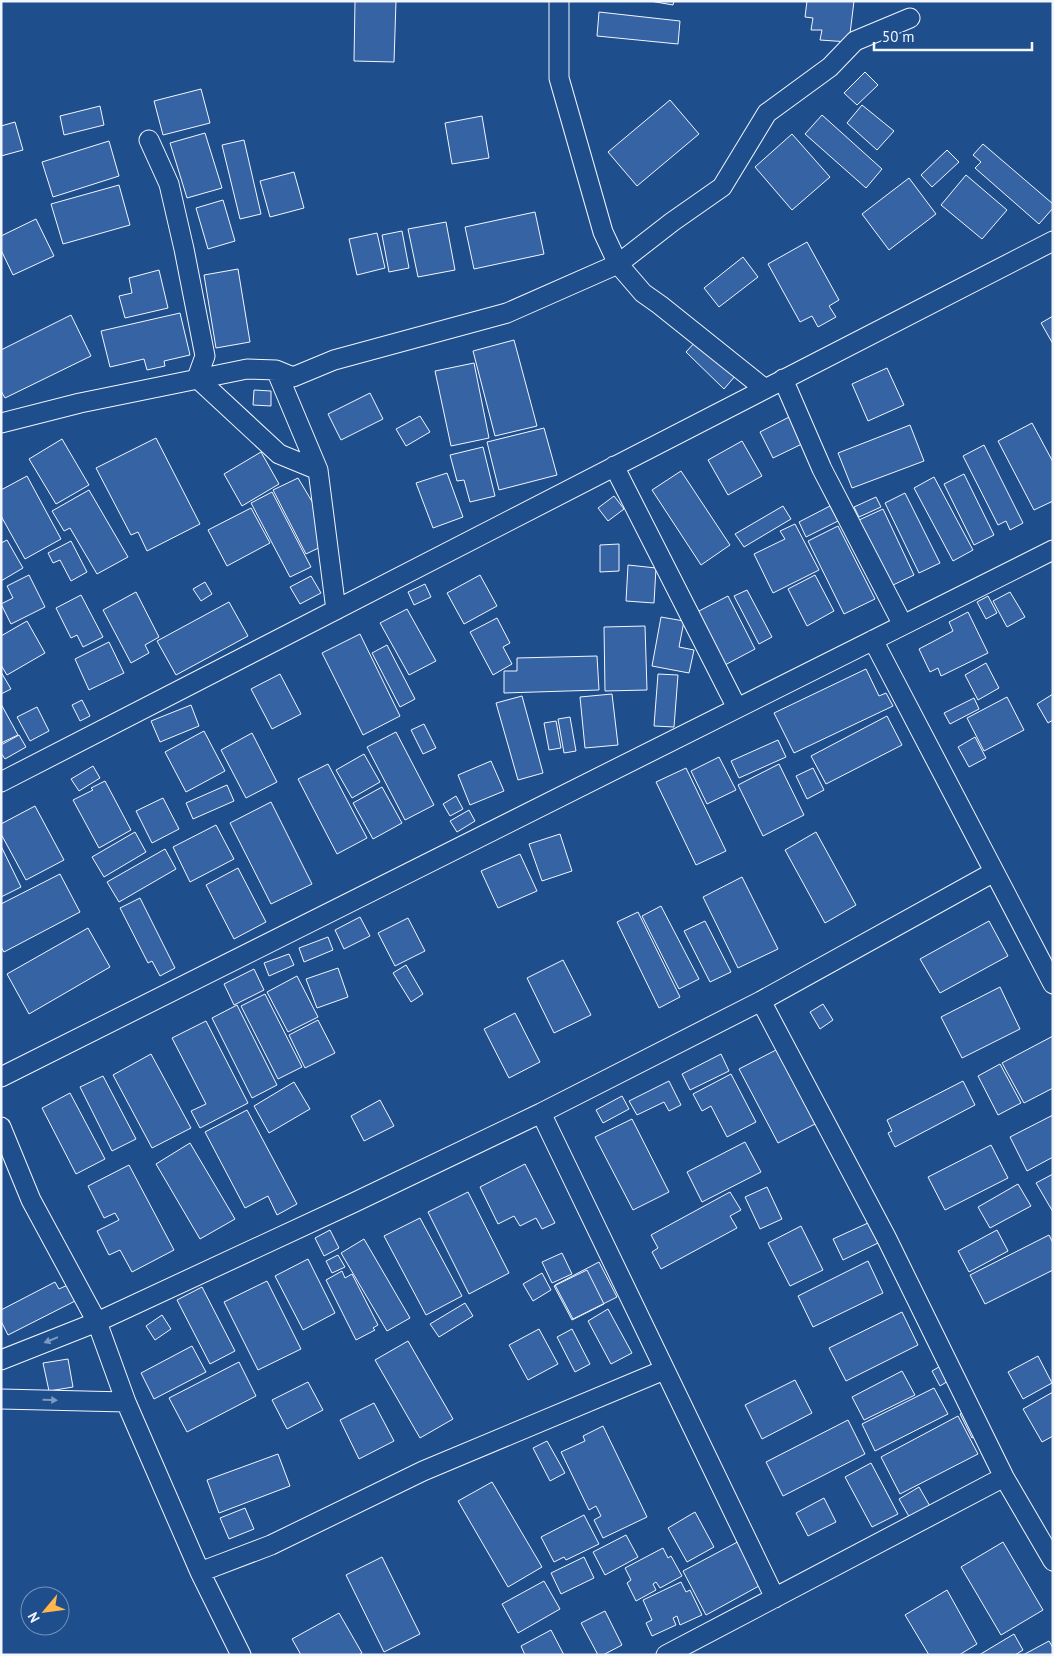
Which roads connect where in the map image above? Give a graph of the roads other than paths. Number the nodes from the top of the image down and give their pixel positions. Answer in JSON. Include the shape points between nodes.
{"nodes":[{"id":1,"x":559,"y":1,"type":"edge"},
{"id":2,"x":910,"y":18,"type":"dead end"},
{"id":3,"x":148,"y":140,"type":"dead end"},
{"id":4,"x":1053,"y":241,"type":"edge"},
{"id":5,"x":618,"y":264,"type":"junction"},
{"id":6,"x":276,"y":370,"type":"junction"},
{"id":7,"x":198,"y":378,"type":"junction"},
{"id":8,"x":783,"y":379,"type":"junction"},
{"id":9,"x":764,"y":389,"type":"junction"},
{"id":10,"x":1,"y":423,"type":"edge"},
{"id":11,"x":614,"y":466,"type":"junction"},
{"id":12,"x":318,"y":470,"type":"junction"},
{"id":13,"x":1053,"y":550,"type":"edge"},
{"id":14,"x":336,"y":610,"type":"junction"},
{"id":15,"x":903,"y":625,"type":"junction"},
{"id":16,"x":873,"y":640,"type":"junction"},
{"id":17,"x":737,"y":708,"type":"junction"},
{"id":18,"x":1,"y":782,"type":"edge"},
{"id":19,"x":994,"y":872,"type":"junction"},
{"id":20,"x":1053,"y":984,"type":"edge"},
{"id":21,"x":760,"y":1001,"type":"junction"},
{"id":22,"x":1,"y":1076,"type":"edge"},
{"id":23,"x":541,"y":1112,"type":"junction"},
{"id":24,"x":1,"y":1127,"type":"edge"},
{"id":25,"x":97,"y":1322,"type":"junction"},
{"id":26,"x":1,"y":1360,"type":"edge"},
{"id":27,"x":664,"y":1370,"type":"junction"},
{"id":28,"x":1,"y":1399,"type":"edge"},
{"id":29,"x":126,"y":1402,"type":"junction"},
{"id":30,"x":1004,"y":1476,"type":"junction"},
{"id":31,"x":1053,"y":1561,"type":"edge"},
{"id":32,"x":200,"y":1572,"type":"junction"},
{"id":33,"x":775,"y":1598,"type":"junction"},
{"id":34,"x":241,"y":1655,"type":"edge"},
{"id":35,"x":666,"y":1655,"type":"edge"}],
"edges":[{"from":1,"to":5,"type":"street","via":[[560,78],[603,232]]},
{"from":2,"to":5,"type":"street","via":[[855,41],[830,67],[767,114],[722,187]]},
{"from":3,"to":7,"type":"street","via":[[168,184],[184,249],[205,356]]},
{"from":4,"to":8,"type":"street"},
{"from":5,"to":6,"type":"street","via":[[507,312],[334,360],[293,377]]},
{"from":5,"to":9,"type":"street","via":[[643,293]]},
{"from":6,"to":7,"type":"street","via":[[247,369]]},
{"from":6,"to":12,"type":"street"},
{"from":7,"to":10,"type":"street"},
{"from":7,"to":12,"type":"street","via":[[279,454]]},
{"from":8,"to":9,"type":"street"},
{"from":8,"to":15,"type":"street","via":[[822,469]]},
{"from":9,"to":11,"type":"street"},
{"from":11,"to":14,"type":"street"},
{"from":11,"to":17,"type":"street"},
{"from":12,"to":14,"type":"street"},
{"from":13,"to":15,"type":"street"},
{"from":14,"to":18,"type":"street"},
{"from":15,"to":16,"type":"street"},
{"from":16,"to":17,"type":"street"},
{"from":16,"to":19,"type":"street"},
{"from":17,"to":22,"type":"street"},
{"from":19,"to":20,"type":"street"},
{"from":19,"to":21,"type":"street"},
{"from":21,"to":23,"type":"street"},
{"from":21,"to":30,"type":"street","via":[[886,1237]]},
{"from":23,"to":25,"type":"street"},
{"from":23,"to":27,"type":"street"},
{"from":24,"to":25,"type":"street","via":[[31,1200]]},
{"from":25,"to":26,"type":"street","one_way":true},
{"from":25,"to":29,"type":"street"},
{"from":27,"to":32,"type":"street","via":[[423,1471],[271,1545]]},
{"from":27,"to":33,"type":"street"},
{"from":28,"to":29,"type":"street","one_way":true},
{"from":29,"to":32,"type":"street"},
{"from":30,"to":31,"type":"street"},
{"from":30,"to":33,"type":"street"},
{"from":32,"to":34,"type":"street"},
{"from":33,"to":35,"type":"street"}]}
